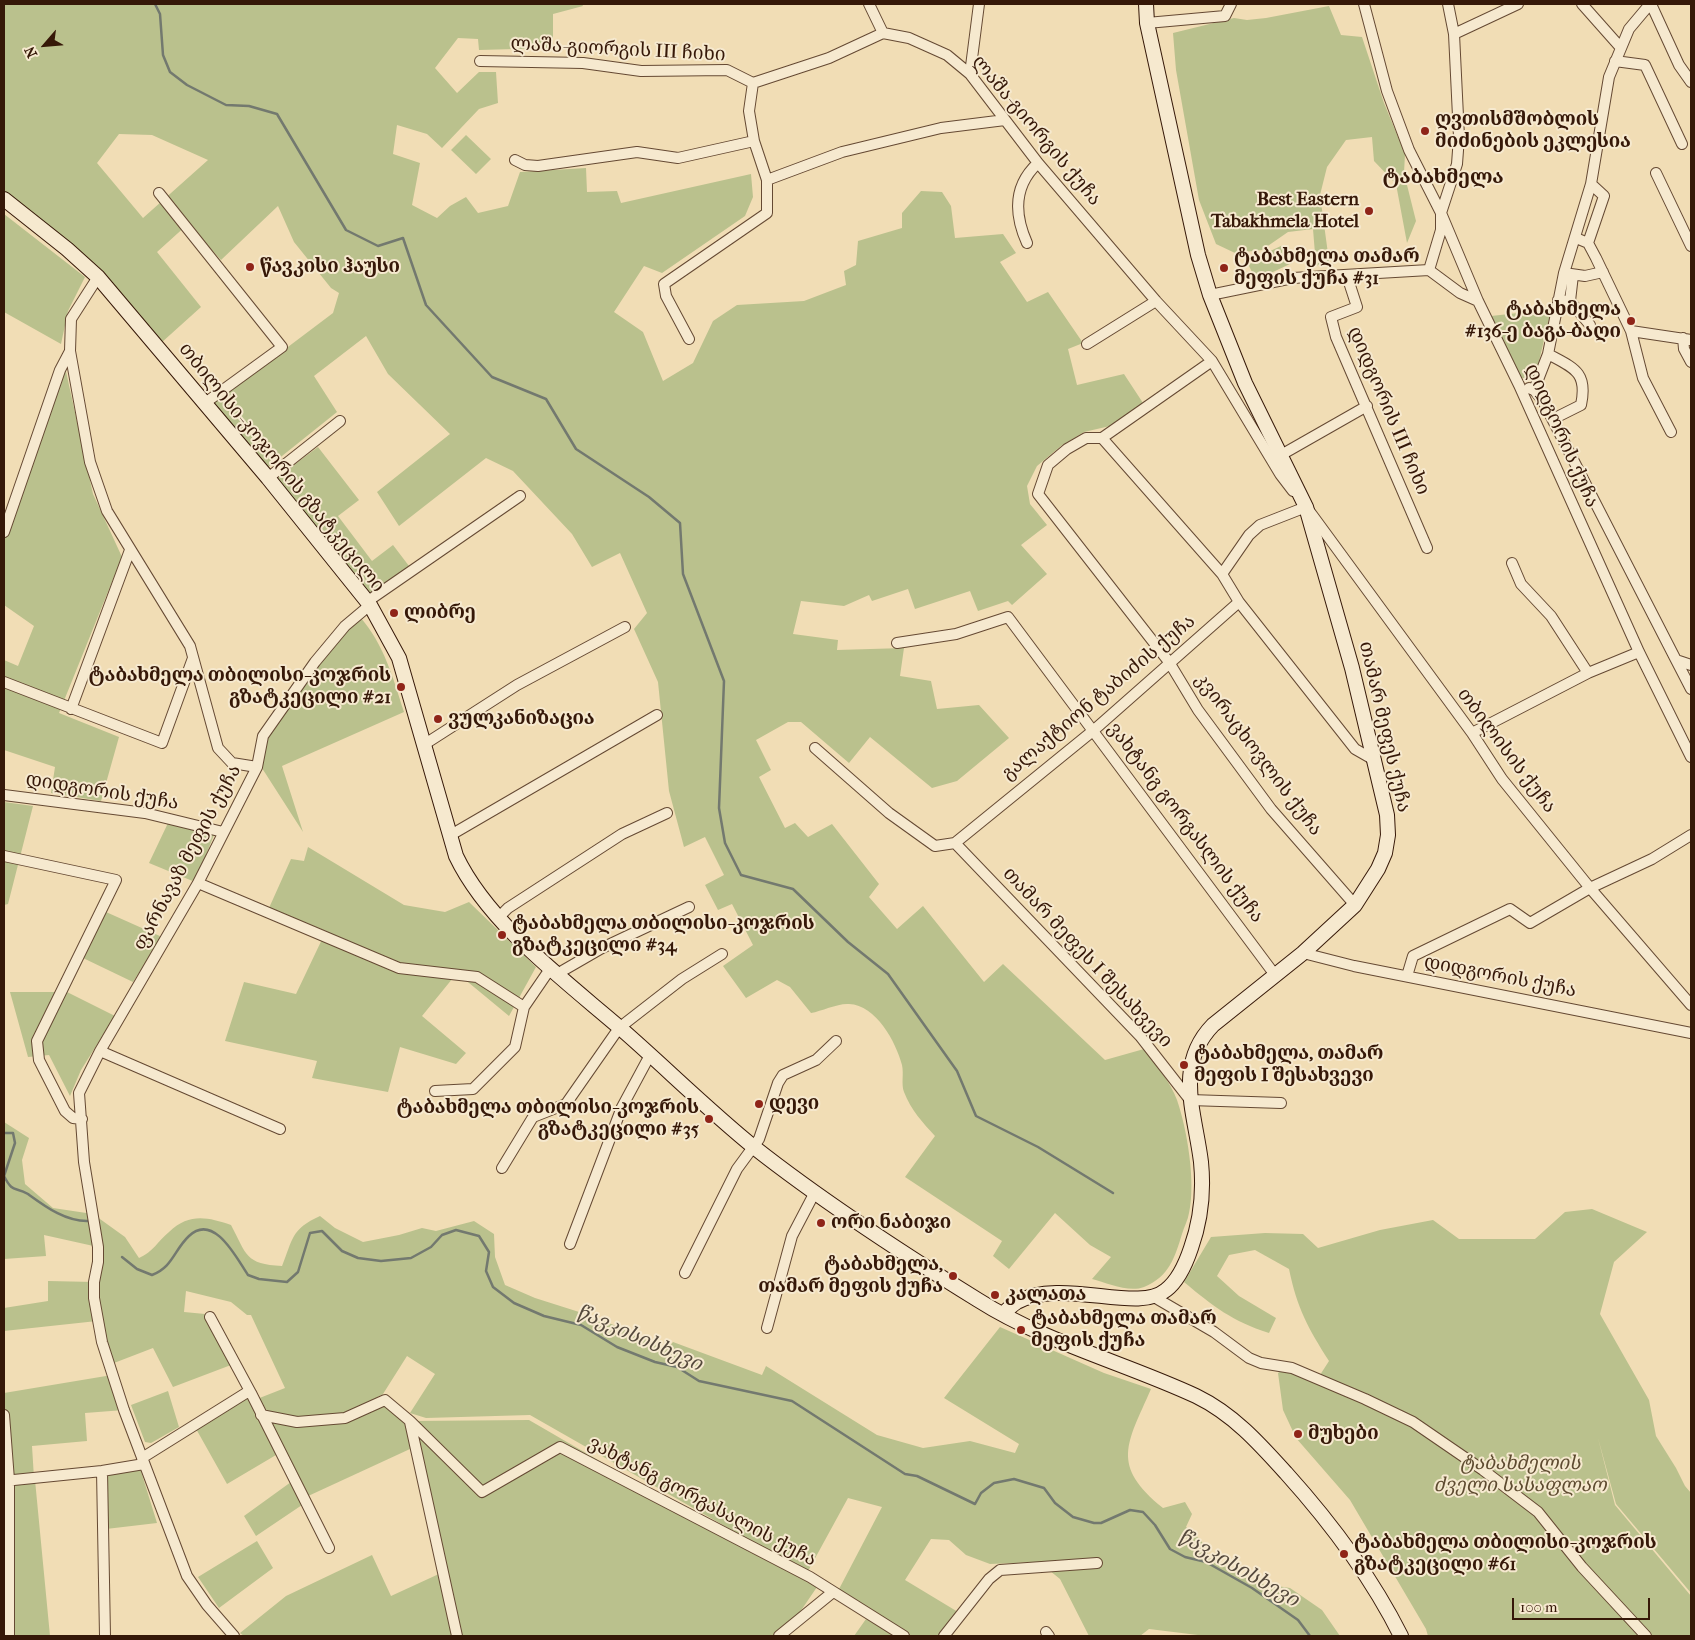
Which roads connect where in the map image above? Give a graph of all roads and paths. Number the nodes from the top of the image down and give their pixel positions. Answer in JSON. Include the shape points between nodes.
{"nodes":[{"id":1,"x":869,"y":4,"type":"edge"},
{"id":2,"x":979,"y":4,"type":"edge"},
{"id":3,"x":1146,"y":4,"type":"edge"},
{"id":4,"x":1231,"y":4,"type":"edge"},
{"id":5,"x":1364,"y":4,"type":"edge"},
{"id":6,"x":1448,"y":4,"type":"edge"},
{"id":7,"x":1518,"y":4,"type":"edge"},
{"id":8,"x":1582,"y":4,"type":"edge"},
{"id":9,"x":1651,"y":4,"type":"edge"},
{"id":10,"x":1147,"y":23,"type":"junction"},
{"id":11,"x":883,"y":33,"type":"junction"},
{"id":12,"x":1454,"y":34,"type":"junction"},
{"id":13,"x":1621,"y":48,"type":"junction"},
{"id":14,"x":480,"y":61,"type":"dead end"},
{"id":15,"x":1615,"y":61,"type":"junction"},
{"id":16,"x":970,"y":74,"type":"junction"},
{"id":17,"x":1691,"y":82,"type":"edge"},
{"id":18,"x":753,"y":83,"type":"junction"},
{"id":19,"x":1005,"y":120,"type":"junction"},
{"id":20,"x":754,"y":141,"type":"junction"},
{"id":21,"x":1682,"y":144,"type":"dead end"},
{"id":22,"x":516,"y":160,"type":"dead end"},
{"id":23,"x":1038,"y":163,"type":"junction"},
{"id":24,"x":1656,"y":173,"type":"dead end"},
{"id":25,"x":767,"y":180,"type":"junction"},
{"id":26,"x":1591,"y":184,"type":"junction"},
{"id":27,"x":159,"y":193,"type":"dead end"},
{"id":28,"x":4,"y":199,"type":"edge"},
{"id":29,"x":1441,"y":213,"type":"junction"},
{"id":30,"x":1576,"y":238,"type":"junction"},
{"id":31,"x":1028,"y":243,"type":"dead end"},
{"id":32,"x":1588,"y":243,"type":"junction"},
{"id":33,"x":1691,"y":246,"type":"edge"},
{"id":34,"x":1429,"y":270,"type":"junction"},
{"id":35,"x":1603,"y":272,"type":"junction"},
{"id":36,"x":1569,"y":274,"type":"junction"},
{"id":37,"x":1346,"y":276,"type":"junction"},
{"id":38,"x":98,"y":278,"type":"junction"},
{"id":39,"x":1210,"y":295,"type":"junction"},
{"id":40,"x":1558,"y":300,"type":"junction"},
{"id":41,"x":1156,"y":301,"type":"junction"},
{"id":42,"x":1478,"y":301,"type":"junction"},
{"id":43,"x":1570,"y":302,"type":"junction"},
{"id":44,"x":1590,"y":325,"type":"dead end"},
{"id":45,"x":1631,"y":331,"type":"junction"},
{"id":46,"x":689,"y":339,"type":"dead end"},
{"id":47,"x":1687,"y":339,"type":"edge"},
{"id":48,"x":1087,"y":344,"type":"dead end"},
{"id":49,"x":70,"y":351,"type":"junction"},
{"id":50,"x":1548,"y":354,"type":"junction"},
{"id":51,"x":1212,"y":361,"type":"junction"},
{"id":52,"x":1691,"y":362,"type":"edge"},
{"id":53,"x":1519,"y":385,"type":"junction"},
{"id":54,"x":1534,"y":390,"type":"junction"},
{"id":55,"x":205,"y":403,"type":"junction"},
{"id":56,"x":1367,"y":406,"type":"junction"},
{"id":57,"x":1553,"y":419,"type":"junction"},
{"id":58,"x":340,"y":421,"type":"dead end"},
{"id":59,"x":1671,"y":432,"type":"dead end"},
{"id":60,"x":1102,"y":438,"type":"junction"},
{"id":61,"x":1281,"y":455,"type":"junction"},
{"id":62,"x":268,"y":478,"type":"junction"},
{"id":63,"x":520,"y":496,"type":"dead end"},
{"id":64,"x":1306,"y":507,"type":"junction"},
{"id":65,"x":4,"y":532,"type":"edge"},
{"id":66,"x":1427,"y":548,"type":"dead end"},
{"id":67,"x":130,"y":550,"type":"junction"},
{"id":68,"x":1512,"y":563,"type":"dead end"},
{"id":69,"x":1222,"y":574,"type":"junction"},
{"id":70,"x":1239,"y":602,"type":"junction"},
{"id":71,"x":369,"y":603,"type":"junction"},
{"id":72,"x":624,"y":627,"type":"dead end"},
{"id":73,"x":897,"y":643,"type":"dead end"},
{"id":74,"x":1639,"y":652,"type":"junction"},
{"id":75,"x":193,"y":658,"type":"junction"},
{"id":76,"x":1676,"y":660,"type":"junction"},
{"id":77,"x":1169,"y":662,"type":"junction"},
{"id":78,"x":1691,"y":665,"type":"edge"},
{"id":79,"x":1588,"y":673,"type":"junction"},
{"id":80,"x":4,"y":682,"type":"edge"},
{"id":81,"x":1691,"y":689,"type":"edge"},
{"id":82,"x":71,"y":709,"type":"junction"},
{"id":83,"x":657,"y":715,"type":"dead end"},
{"id":84,"x":1094,"y":730,"type":"junction"},
{"id":85,"x":1472,"y":733,"type":"junction"},
{"id":86,"x":425,"y":744,"type":"junction"},
{"id":87,"x":815,"y":748,"type":"dead end"},
{"id":88,"x":1691,"y":757,"type":"edge"},
{"id":89,"x":1376,"y":761,"type":"junction"},
{"id":90,"x":257,"y":767,"type":"junction"},
{"id":91,"x":4,"y":795,"type":"edge"},
{"id":92,"x":667,"y":813,"type":"dead end"},
{"id":93,"x":223,"y":832,"type":"junction"},
{"id":94,"x":1691,"y":834,"type":"edge"},
{"id":95,"x":449,"y":836,"type":"junction"},
{"id":96,"x":955,"y":843,"type":"junction"},
{"id":97,"x":4,"y":856,"type":"edge"},
{"id":98,"x":198,"y":883,"type":"junction"},
{"id":99,"x":1590,"y":888,"type":"junction"},
{"id":100,"x":1354,"y":905,"type":"junction"},
{"id":101,"x":689,"y":907,"type":"dead end"},
{"id":102,"x":500,"y":917,"type":"junction"},
{"id":103,"x":1303,"y":953,"type":"junction"},
{"id":104,"x":722,"y":954,"type":"dead end"},
{"id":105,"x":554,"y":972,"type":"junction"},
{"id":106,"x":1275,"y":975,"type":"junction"},
{"id":107,"x":1407,"y":976,"type":"junction"},
{"id":108,"x":1691,"y":1005,"type":"edge"},
{"id":109,"x":524,"y":1007,"type":"junction"},
{"id":110,"x":619,"y":1028,"type":"junction"},
{"id":111,"x":1691,"y":1033,"type":"edge"},
{"id":112,"x":836,"y":1041,"type":"dead end"},
{"id":113,"x":100,"y":1051,"type":"junction"},
{"id":114,"x":650,"y":1054,"type":"junction"},
{"id":115,"x":435,"y":1091,"type":"dead end"},
{"id":116,"x":1190,"y":1100,"type":"junction"},
{"id":117,"x":1281,"y":1104,"type":"dead end"},
{"id":118,"x":82,"y":1119,"type":"junction"},
{"id":119,"x":280,"y":1129,"type":"dead end"},
{"id":120,"x":754,"y":1147,"type":"junction"},
{"id":121,"x":502,"y":1168,"type":"dead end"},
{"id":122,"x":815,"y":1192,"type":"junction"},
{"id":123,"x":570,"y":1244,"type":"dead end"},
{"id":124,"x":685,"y":1273,"type":"dead end"},
{"id":125,"x":1154,"y":1297,"type":"junction"},
{"id":126,"x":1003,"y":1314,"type":"junction"},
{"id":127,"x":210,"y":1317,"type":"dead end"},
{"id":128,"x":766,"y":1328,"type":"dead end"},
{"id":129,"x":251,"y":1393,"type":"junction"},
{"id":130,"x":4,"y":1415,"type":"edge"},
{"id":131,"x":261,"y":1415,"type":"junction"},
{"id":132,"x":410,"y":1421,"type":"junction"},
{"id":133,"x":143,"y":1461,"type":"junction"},
{"id":134,"x":102,"y":1471,"type":"junction"},
{"id":135,"x":6,"y":1481,"type":"edge"},
{"id":136,"x":329,"y":1548,"type":"dead end"},
{"id":137,"x":1097,"y":1563,"type":"dead end"},
{"id":138,"x":833,"y":1592,"type":"junction"},
{"id":139,"x":10,"y":1636,"type":"edge"},
{"id":140,"x":105,"y":1636,"type":"edge"},
{"id":141,"x":234,"y":1636,"type":"edge"},
{"id":142,"x":457,"y":1636,"type":"edge"},
{"id":143,"x":779,"y":1636,"type":"edge"},
{"id":144,"x":904,"y":1636,"type":"edge"},
{"id":145,"x":944,"y":1636,"type":"edge"},
{"id":146,"x":1401,"y":1636,"type":"edge"},
{"id":147,"x":1646,"y":1636,"type":"edge"}],
"edges":[{"from":1,"to":11,"type":"street"},
{"from":2,"to":16,"type":"street"},
{"from":3,"to":10,"type":"main road","name":"თამარ მეფეს ქუჩა"},
{"from":4,"to":10,"type":"street","via":[[1225,16]]},
{"from":5,"to":29,"type":"street","name":"დიდგორის ქუჩა","via":[[1387,91],[1410,150]]},
{"from":6,"to":12,"type":"street"},
{"from":7,"to":12,"type":"street"},
{"from":8,"to":13,"type":"street"},
{"from":9,"to":13,"type":"street","via":[[1629,29]]},
{"from":9,"to":17,"type":"street","via":[[1679,65]]},
{"from":10,"to":39,"type":"main road","name":"თამარ მეფეს ქუჩა","via":[[1198,255]]},
{"from":11,"to":16,"type":"street","name":"ლაშა-გიორგის ქუჩა","via":[[909,38],[948,55]]},
{"from":11,"to":18,"type":"street","via":[[829,58]]},
{"from":12,"to":29,"type":"street","via":[[1459,137],[1457,164]]},
{"from":13,"to":15,"type":"street"},
{"from":14,"to":18,"type":"street","name":"ლაშა-გიორგის III ჩიხი","via":[[583,63],[640,72],[727,70]]},
{"from":15,"to":21,"type":"street","via":[[1644,65]]},
{"from":15,"to":26,"type":"street","via":[[1609,77]]},
{"from":16,"to":19,"type":"street","name":"ლაშა-გიორგის ქუჩა"},
{"from":18,"to":20,"type":"street","via":[[749,111]]},
{"from":19,"to":23,"type":"street","name":"ლაშა-გიორგის ქუჩა"},
{"from":19,"to":25,"type":"street","via":[[941,128],[842,152]]},
{"from":20,"to":22,"type":"street","via":[[678,158],[637,152],[538,166]]},
{"from":20,"to":25,"type":"street"},
{"from":23,"to":31,"type":"street","via":[[1027,172],[1018,197],[1018,223]]},
{"from":23,"to":41,"type":"street","name":"ლაშა-გიორგის ქუჩა"},
{"from":24,"to":33,"type":"street"},
{"from":25,"to":46,"type":"street","via":[[767,212],[664,284],[666,296]]},
{"from":26,"to":30,"type":"street"},
{"from":26,"to":32,"type":"street","via":[[1604,196]]},
{"from":27,"to":55,"type":"street","via":[[282,347]]},
{"from":28,"to":38,"type":"main road","name":"თბილისი-კოჯორის გზატკეცილი"},
{"from":29,"to":34,"type":"street","via":[[1441,230]]},
{"from":29,"to":42,"type":"street","name":"დიდგორის ქუჩა"},
{"from":30,"to":32,"type":"street"},
{"from":30,"to":36,"type":"street"},
{"from":32,"to":35,"type":"street"},
{"from":34,"to":37,"type":"street"},
{"from":34,"to":42,"type":"street","via":[[1460,293]]},
{"from":35,"to":36,"type":"street"},
{"from":35,"to":45,"type":"street"},
{"from":36,"to":40,"type":"street"},
{"from":36,"to":43,"type":"street"},
{"from":37,"to":39,"type":"street","via":[[1293,278]]},
{"from":37,"to":56,"type":"street","name":"დიდგორის III ჩიხი","via":[[1357,307],[1331,317]]},
{"from":38,"to":49,"type":"street","via":[[71,319]]},
{"from":38,"to":55,"type":"main road","name":"თბილისი-კოჯორის გზატკეცილი"},
{"from":39,"to":61,"type":"main road","name":"თამარ მეფეს ქუჩა","via":[[1245,383]]},
{"from":40,"to":43,"type":"street"},
{"from":40,"to":50,"type":"street"},
{"from":41,"to":48,"type":"street"},
{"from":41,"to":51,"type":"street","name":"ლაშა-გიორგის ქუჩა"},
{"from":42,"to":53,"type":"street","name":"დიდგორის ქუჩა"},
{"from":43,"to":44,"type":"street"},
{"from":45,"to":47,"type":"street"},
{"from":45,"to":59,"type":"street","via":[[1643,378]]},
{"from":47,"to":52,"type":"street","via":[[1684,349]]},
{"from":49,"to":65,"type":"street","via":[[60,370]]},
{"from":49,"to":67,"type":"street","via":[[90,462],[107,511]]},
{"from":50,"to":54,"type":"street"},
{"from":50,"to":57,"type":"street","via":[[1576,370],[1584,390],[1581,405]]},
{"from":51,"to":60,"type":"street","name":"კვირაცხოვლის ქუჩა"},
{"from":51,"to":64,"type":"street","name":"ლაშა-გიორგის ქუჩა","via":[[1280,474]]},
{"from":53,"to":54,"type":"street"},
{"from":53,"to":74,"type":"street","name":"დიდგორის ქუჩა"},
{"from":54,"to":57,"type":"street"},
{"from":55,"to":62,"type":"main road","name":"თბილისი-კოჯორის გზატკეცილი"},
{"from":56,"to":61,"type":"street"},
{"from":56,"to":66,"type":"street","name":"დიდგორის III ჩიხი"},
{"from":57,"to":76,"type":"street"},
{"from":58,"to":62,"type":"street"},
{"from":60,"to":69,"type":"street"},
{"from":60,"to":77,"type":"street","name":"კვირაცხოვლის ქუჩა","via":[[1086,438],[1048,465],[1038,494]]},
{"from":61,"to":64,"type":"main road","name":"თამარ მეფეს ქუჩა"},
{"from":62,"to":71,"type":"main road","name":"თბილისი-კოჯორის გზატკეცილი"},
{"from":63,"to":71,"type":"street","name":"ფარნავაზ მეფის ქუჩა"},
{"from":64,"to":69,"type":"street","via":[[1260,526],[1249,535]]},
{"from":64,"to":85,"type":"street","name":"თბილისის ქუჩა"},
{"from":64,"to":89,"type":"main road","name":"თამარ მეფეს ქუჩა"},
{"from":67,"to":75,"type":"street","via":[[190,646]]},
{"from":67,"to":82,"type":"street"},
{"from":68,"to":79,"type":"street","via":[[1521,584],[1551,616]]},
{"from":69,"to":70,"type":"street"},
{"from":70,"to":77,"type":"street","name":"გალაქტიონ ტაბიძის ქუჩა"},
{"from":70,"to":89,"type":"street","via":[[1355,749]]},
{"from":71,"to":86,"type":"main road","name":"თბილისი-კოჯორის გზატკეცილი","via":[[399,658]]},
{"from":71,"to":90,"type":"street","name":"ფარნავაზ მეფის ქუჩა","via":[[315,662],[263,736]]},
{"from":72,"to":86,"type":"street","via":[[517,685]]},
{"from":73,"to":84,"type":"street","name":"ვახტანგ გორგასლის ქუჩა","via":[[956,634],[1008,616]]},
{"from":74,"to":79,"type":"street"},
{"from":74,"to":88,"type":"street","name":"დიდგორის ქუჩა"},
{"from":75,"to":82,"type":"street","via":[[162,743]]},
{"from":75,"to":90,"type":"street","via":[[218,748],[232,763]]},
{"from":76,"to":78,"type":"street"},
{"from":76,"to":81,"type":"street"},
{"from":77,"to":84,"type":"street","name":"გალაქტიონ ტაბიძის ქუჩა"},
{"from":77,"to":100,"type":"street","name":"კვირაცხოვლის ქუჩა","via":[[1198,710],[1271,809]]},
{"from":79,"to":85,"type":"street"},
{"from":80,"to":82,"type":"street"},
{"from":83,"to":95,"type":"street"},
{"from":84,"to":96,"type":"street","name":"გალაქტიონ ტაბიძის ქუჩა"},
{"from":84,"to":106,"type":"street","name":"ვახტანგ გორგასლის ქუჩა"},
{"from":85,"to":99,"type":"street","name":"თბილისის ქუჩა","via":[[1502,779]]},
{"from":86,"to":95,"type":"main road","name":"თბილისი-კოჯორის გზატკეცილი"},
{"from":87,"to":96,"type":"street","via":[[889,813],[935,846]]},
{"from":89,"to":100,"type":"main road","name":"თამარ მეფეს ქუჩა","via":[[1388,815],[1388,835],[1378,869]]},
{"from":90,"to":93,"type":"street","name":"ფარნავაზ მეფის ქუჩა"},
{"from":91,"to":93,"type":"street","name":"დიდგორის ქუჩა","via":[[139,812]]},
{"from":92,"to":102,"type":"street","via":[[622,834],[508,908]]},
{"from":93,"to":98,"type":"street","name":"ფარნავაზ მეფის ქუჩა"},
{"from":94,"to":99,"type":"street","via":[[1652,858]]},
{"from":95,"to":102,"type":"main road","name":"თბილისი-კოჯორის გზატკეცილი","via":[[465,874]]},
{"from":96,"to":116,"type":"street","name":"თამარ მეფეს I შესახვევი","via":[[1140,1036]]},
{"from":97,"to":118,"type":"street","via":[[116,880],[38,1041],[39,1060],[65,1111],[73,1118]]},
{"from":98,"to":109,"type":"street","via":[[398,968],[477,977]]},
{"from":98,"to":113,"type":"street","name":"ფარნავაზ მეფის ქუჩა"},
{"from":99,"to":107,"type":"street","via":[[1530,923],[1510,909],[1413,956]]},
{"from":99,"to":108,"type":"street","name":"თბილისის ქუჩა"},
{"from":100,"to":103,"type":"main road","name":"თამარ მეფეს ქუჩა"},
{"from":101,"to":105,"type":"street"},
{"from":102,"to":105,"type":"main road","name":"თბილისი-კოჯორის გზატკეცილი"},
{"from":103,"to":106,"type":"main road","name":"თამარ მეფეს ქუჩა"},
{"from":103,"to":107,"type":"street","name":"დიდგორის ქუჩა"},
{"from":104,"to":110,"type":"street","via":[[682,979]]},
{"from":105,"to":109,"type":"street"},
{"from":105,"to":110,"type":"main road","name":"თბილისი-კოჯორის გზატკეცილი"},
{"from":106,"to":116,"type":"main road","name":"თამარ მეფეს ქუჩა","via":[[1203,1035],[1191,1063]]},
{"from":107,"to":111,"type":"street","name":"დიდგორის ქუჩა"},
{"from":109,"to":115,"type":"street","via":[[515,1047],[473,1089]]},
{"from":110,"to":114,"type":"main road","name":"თბილისი-კოჯორის გზატკეცილი"},
{"from":110,"to":121,"type":"street","via":[[566,1104],[533,1117]]},
{"from":112,"to":120,"type":"street","via":[[816,1060],[783,1074],[760,1139]]},
{"from":113,"to":118,"type":"street","name":"ფარნავაზ მეფის ქუჩა","via":[[79,1093]]},
{"from":113,"to":119,"type":"street"},
{"from":114,"to":120,"type":"main road","name":"თბილისი-კოჯორის გზატკეცილი"},
{"from":114,"to":123,"type":"street","via":[[622,1107]]},
{"from":116,"to":117,"type":"street"},
{"from":116,"to":125,"type":"main road","name":"თამარ მეფეს ქუჩა","via":[[1201,1163],[1202,1203],[1198,1226],[1188,1258],[1176,1279]]},
{"from":118,"to":133,"type":"street","name":"ფარნავაზ მეფის ქუჩა","via":[[84,1162],[98,1247],[94,1290],[97,1321]]},
{"from":120,"to":122,"type":"main road","name":"თბილისი-კოჯორის გზატკეცილი"},
{"from":120,"to":124,"type":"street","via":[[737,1169]]},
{"from":122,"to":126,"type":"main road","name":"თბილისი-კოჯორის გზატკეცილი"},
{"from":122,"to":128,"type":"street","via":[[792,1236]]},
{"from":125,"to":126,"type":"main road","via":[[1050,1293],[1016,1302]]},
{"from":125,"to":147,"type":"street","via":[[1214,1332],[1249,1358],[1292,1368],[1365,1398],[1413,1422],[1475,1464],[1538,1512],[1582,1567]]},
{"from":126,"to":146,"type":"main road","name":"თბილისი-კოჯორის გზატკეცილი","via":[[1198,1397],[1235,1419],[1345,1544],[1369,1578]]},
{"from":127,"to":129,"type":"street"},
{"from":129,"to":131,"type":"street"},
{"from":129,"to":133,"type":"street"},
{"from":130,"to":135,"type":"street"},
{"from":131,"to":132,"type":"street","via":[[297,1422],[345,1418],[382,1400],[389,1402]]},
{"from":131,"to":136,"type":"street"},
{"from":132,"to":138,"type":"street","name":"ვახტანგ გორგასალის ქუჩა","via":[[482,1492],[560,1447]]},
{"from":132,"to":142,"type":"street"},
{"from":133,"to":134,"type":"street"},
{"from":133,"to":141,"type":"street","name":"ფარნავაზ მეფის ქუჩა","via":[[187,1576]]},
{"from":134,"to":135,"type":"street"},
{"from":134,"to":140,"type":"street"},
{"from":135,"to":139,"type":"street"},
{"from":137,"to":145,"type":"street","via":[[1000,1570],[989,1579]]},
{"from":138,"to":143,"type":"street"},
{"from":138,"to":144,"type":"street","name":"ვახტანგ გორგასალის ქუჩა"}]}
